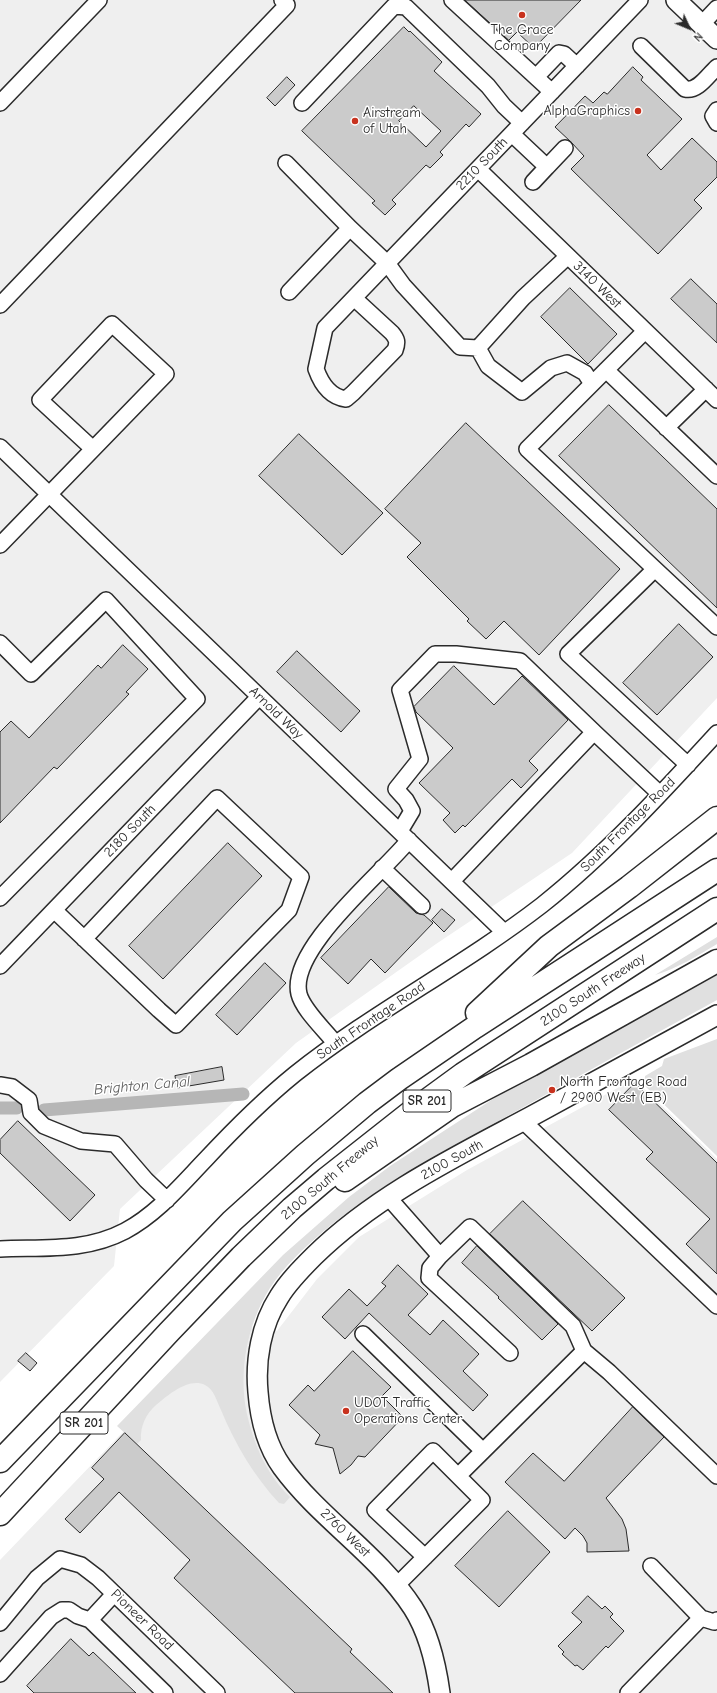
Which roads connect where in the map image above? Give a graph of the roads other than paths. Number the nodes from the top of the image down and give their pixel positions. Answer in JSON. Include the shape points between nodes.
{"nodes":[{"id":1,"x":99,"y":0,"type":"edge"},
{"id":2,"x":282,"y":0,"type":"edge"},
{"id":3,"x":452,"y":0,"type":"edge"},
{"id":4,"x":640,"y":0,"type":"edge"},
{"id":5,"x":676,"y":0,"type":"edge"},
{"id":6,"x":717,"y":8,"type":"edge"},
{"id":7,"x":701,"y":25,"type":"junction"},
{"id":8,"x":717,"y":39,"type":"edge"},
{"id":9,"x":641,"y":46,"type":"dead end"},
{"id":10,"x":576,"y":66,"type":"junction"},
{"id":11,"x":717,"y":66,"type":"edge"},
{"id":12,"x":536,"y":77,"type":"junction"},
{"id":13,"x":552,"y":92,"type":"junction"},
{"id":14,"x":0,"y":103,"type":"edge"},
{"id":15,"x":302,"y":103,"type":"dead end"},
{"id":16,"x":717,"y":110,"type":"edge"},
{"id":17,"x":717,"y":123,"type":"edge"},
{"id":18,"x":517,"y":128,"type":"junction"},
{"id":19,"x":565,"y":148,"type":"dead end"},
{"id":20,"x":286,"y":163,"type":"dead end"},
{"id":21,"x":547,"y":167,"type":"junction"},
{"id":22,"x":478,"y":169,"type":"junction"},
{"id":23,"x":533,"y":182,"type":"dead end"},
{"id":24,"x":350,"y":228,"type":"junction"},
{"id":25,"x":568,"y":256,"type":"junction"},
{"id":26,"x":387,"y":263,"type":"junction"},
{"id":27,"x":289,"y":292,"type":"dead end"},
{"id":28,"x":354,"y":298,"type":"junction"},
{"id":29,"x":0,"y":305,"type":"edge"},
{"id":30,"x":645,"y":331,"type":"junction"},
{"id":31,"x":478,"y":348,"type":"junction"},
{"id":32,"x":606,"y":370,"type":"junction"},
{"id":33,"x":592,"y":384,"type":"junction"},
{"id":34,"x":706,"y":389,"type":"junction"},
{"id":35,"x":717,"y":400,"type":"edge"},
{"id":36,"x":666,"y":428,"type":"junction"},
{"id":37,"x":0,"y":447,"type":"edge"},
{"id":38,"x":93,"y":449,"type":"junction"},
{"id":39,"x":717,"y":476,"type":"edge"},
{"id":40,"x":48,"y":494,"type":"junction"},
{"id":41,"x":0,"y":545,"type":"edge"},
{"id":42,"x":655,"y":569,"type":"junction"},
{"id":43,"x":717,"y":627,"type":"edge"},
{"id":44,"x":0,"y":643,"type":"edge"},
{"id":45,"x":259,"y":696,"type":"junction"},
{"id":46,"x":594,"y":732,"type":"junction"},
{"id":47,"x":717,"y":733,"type":"edge"},
{"id":48,"x":688,"y":765,"type":"junction"},
{"id":49,"x":660,"y":794,"type":"junction"},
{"id":50,"x":717,"y":818,"type":"edge"},
{"id":51,"x":404,"y":836,"type":"junction"},
{"id":52,"x":382,"y":868,"type":"junction"},
{"id":53,"x":717,"y":870,"type":"edge"},
{"id":54,"x":452,"y":881,"type":"junction"},
{"id":55,"x":0,"y":898,"type":"edge"},
{"id":56,"x":422,"y":906,"type":"dead end"},
{"id":57,"x":54,"y":910,"type":"junction"},
{"id":58,"x":717,"y":910,"type":"edge"},
{"id":59,"x":504,"y":932,"type":"junction"},
{"id":60,"x":84,"y":939,"type":"junction"},
{"id":61,"x":717,"y":960,"type":"edge"},
{"id":62,"x":0,"y":966,"type":"edge"},
{"id":63,"x":717,"y":1015,"type":"edge"},
{"id":64,"x":335,"y":1043,"type":"junction"},
{"id":65,"x":399,"y":1079,"type":"junction"},
{"id":66,"x":0,"y":1085,"type":"edge"},
{"id":67,"x":523,"y":1121,"type":"junction"},
{"id":68,"x":388,"y":1197,"type":"junction"},
{"id":69,"x":167,"y":1200,"type":"junction"},
{"id":70,"x":0,"y":1249,"type":"edge"},
{"id":71,"x":440,"y":1256,"type":"junction"},
{"id":72,"x":717,"y":1306,"type":"edge"},
{"id":73,"x":168,"y":1332,"type":"junction"},
{"id":74,"x":363,"y":1334,"type":"dead end"},
{"id":75,"x":584,"y":1351,"type":"junction"},
{"id":76,"x":510,"y":1353,"type":"dead end"},
{"id":77,"x":256,"y":1373,"type":"joint"},
{"id":78,"x":483,"y":1451,"type":"junction"},
{"id":79,"x":0,"y":1461,"type":"edge"},
{"id":80,"x":458,"y":1476,"type":"junction"},
{"id":81,"x":717,"y":1476,"type":"edge"},
{"id":82,"x":0,"y":1514,"type":"edge"},
{"id":83,"x":425,"y":1558,"type":"junction"},
{"id":84,"x":651,"y":1566,"type":"dead end"},
{"id":85,"x":397,"y":1586,"type":"junction"},
{"id":86,"x":114,"y":1594,"type":"junction"},
{"id":87,"x":700,"y":1618,"type":"junction"},
{"id":88,"x":90,"y":1620,"type":"junction"},
{"id":89,"x":717,"y":1620,"type":"edge"},
{"id":90,"x":0,"y":1622,"type":"edge"},
{"id":91,"x":0,"y":1674,"type":"edge"},
{"id":92,"x":211,"y":1691,"type":"edge"},
{"id":93,"x":165,"y":1693,"type":"edge"},
{"id":94,"x":440,"y":1693,"type":"edge"},
{"id":95,"x":628,"y":1693,"type":"edge"}],
"edges":[{"from":1,"to":14,"type":"street"},
{"from":2,"to":29,"type":"street","via":[[287,5]]},
{"from":3,"to":12,"type":"street"},
{"from":4,"to":10,"type":"street","name":"2210 South"},
{"from":5,"to":7,"type":"main road"},
{"from":6,"to":7,"type":"street"},
{"from":7,"to":8,"type":"main road"},
{"from":9,"to":11,"type":"street","via":[[685,89],[696,88]]},
{"from":10,"to":12,"type":"street","via":[[564,54],[559,53]]},
{"from":10,"to":13,"type":"street","name":"2210 South"},
{"from":12,"to":13,"type":"street"},
{"from":13,"to":18,"type":"street","name":"2210 South"},
{"from":15,"to":18,"type":"street","via":[[394,6],[406,8],[488,86]]},
{"from":16,"to":17,"type":"street","via":[[713,116]]},
{"from":18,"to":21,"type":"street"},
{"from":18,"to":22,"type":"street","name":"2210 South"},
{"from":19,"to":21,"type":"street"},
{"from":20,"to":24,"type":"street"},
{"from":21,"to":23,"type":"street"},
{"from":22,"to":25,"type":"street","name":"3140 West"},
{"from":22,"to":26,"type":"street","name":"2210 South"},
{"from":24,"to":26,"type":"street"},
{"from":24,"to":27,"type":"street"},
{"from":25,"to":30,"type":"street","name":"3140 West"},
{"from":25,"to":31,"type":"street","via":[[523,298]]},
{"from":26,"to":28,"type":"street","name":"2210 South"},
{"from":26,"to":31,"type":"street","via":[[403,285],[460,347]]},
{"from":28,"to":28,"type":"street","name":"2210 South","via":[[325,328],[316,369],[319,378],[334,396],[346,399],[395,350],[397,344],[392,332]]},
{"from":30,"to":32,"type":"street"},
{"from":30,"to":34,"type":"street","name":"3140 West"},
{"from":31,"to":33,"type":"street","via":[[488,366],[522,392],[551,368],[567,363],[585,374]]},
{"from":32,"to":33,"type":"street"},
{"from":32,"to":36,"type":"street"},
{"from":33,"to":42,"type":"street","via":[[527,449]]},
{"from":34,"to":35,"type":"street","name":"3140 West"},
{"from":34,"to":36,"type":"street"},
{"from":36,"to":39,"type":"street"},
{"from":37,"to":40,"type":"street","name":"Arnold Way"},
{"from":38,"to":38,"type":"street","via":[[166,374],[112,324],[40,400]]},
{"from":38,"to":40,"type":"street"},
{"from":40,"to":41,"type":"street"},
{"from":40,"to":45,"type":"street","name":"Arnold Way"},
{"from":42,"to":43,"type":"street"},
{"from":42,"to":48,"type":"street","via":[[568,654]]},
{"from":44,"to":55,"type":"street","via":[[31,674],[106,600],[197,699]]},
{"from":45,"to":51,"type":"street","name":"Arnold Way"},
{"from":45,"to":57,"type":"street","name":"2180 South"},
{"from":46,"to":49,"type":"street"},
{"from":46,"to":51,"type":"street","via":[[520,661],[435,654],[400,690],[420,759],[396,789],[412,811]]},
{"from":46,"to":54,"type":"street"},
{"from":47,"to":48,"type":"street","name":"South Frontage Road"},
{"from":48,"to":49,"type":"street","name":"South Frontage Road"},
{"from":49,"to":59,"type":"street","name":"South Frontage Road","via":[[601,854],[542,905]]},
{"from":50,"to":65,"type":"highway","via":[[549,946],[487,1004]]},
{"from":51,"to":52,"type":"street","via":[[398,854]]},
{"from":51,"to":54,"type":"street","name":"Arnold Way"},
{"from":52,"to":56,"type":"street"},
{"from":52,"to":64,"type":"street","via":[[366,883],[311,948],[302,967],[298,982],[299,995]]},
{"from":53,"to":65,"type":"highway","number":"SR 201"},
{"from":54,"to":59,"type":"street","name":"Arnold Way"},
{"from":57,"to":60,"type":"street"},
{"from":57,"to":62,"type":"street","name":"2180 South"},
{"from":58,"to":73,"type":"highway","name":"2100 South Freeway","number":"SR 201","via":[[463,1074],[371,1143],[272,1227]]},
{"from":59,"to":64,"type":"street","name":"South Frontage Road"},
{"from":60,"to":60,"type":"street","via":[[176,1025],[289,910],[301,877],[217,798]]},
{"from":61,"to":73,"type":"highway","via":[[531,1065],[452,1106],[332,1189],[245,1262]]},
{"from":63,"to":67,"type":"main road","name":"2100 South"},
{"from":64,"to":69,"type":"street","name":"South Frontage Road","via":[[242,1121]]},
{"from":65,"to":79,"type":"highway","number":"SR 201","via":[[305,1155],[232,1222]]},
{"from":66,"to":69,"type":"street","via":[[12,1087],[29,1100],[31,1113],[44,1126],[81,1142],[115,1144]]},
{"from":67,"to":68,"type":"main road","name":"2100 South"},
{"from":67,"to":72,"type":"street"},
{"from":68,"to":71,"type":"street"},
{"from":68,"to":77,"type":"main road","name":"2100 South","via":[[328,1242],[278,1298],[267,1320]]},
{"from":69,"to":70,"type":"street","name":"South Frontage Road","via":[[148,1217],[105,1240],[75,1247]]},
{"from":71,"to":75,"type":"street","via":[[470,1227],[573,1326]]},
{"from":71,"to":76,"type":"street","via":[[430,1268],[428,1278]]},
{"from":73,"to":82,"type":"highway","name":"2100 South Freeway","number":"SR 201"},
{"from":74,"to":78,"type":"street"},
{"from":75,"to":78,"type":"street"},
{"from":75,"to":81,"type":"street"},
{"from":77,"to":85,"type":"main road","name":"2760 West","via":[[260,1411],[280,1465],[301,1490]]},
{"from":78,"to":80,"type":"street"},
{"from":80,"to":83,"type":"street","via":[[482,1500]]},
{"from":80,"to":83,"type":"street","via":[[433,1451],[375,1510]]},
{"from":83,"to":85,"type":"street"},
{"from":84,"to":87,"type":"street"},
{"from":85,"to":94,"type":"main road","name":"2760 West","via":[[423,1627]]},
{"from":86,"to":88,"type":"street"},
{"from":86,"to":90,"type":"street","name":"Pioneer Road","via":[[80,1565],[60,1559],[37,1578]]},
{"from":86,"to":92,"type":"street","name":"Pioneer Road"},
{"from":87,"to":89,"type":"street","via":[[714,1622]]},
{"from":87,"to":95,"type":"street"},
{"from":88,"to":91,"type":"street","via":[[69,1610],[62,1610],[51,1617]]},
{"from":88,"to":93,"type":"street"}]}
